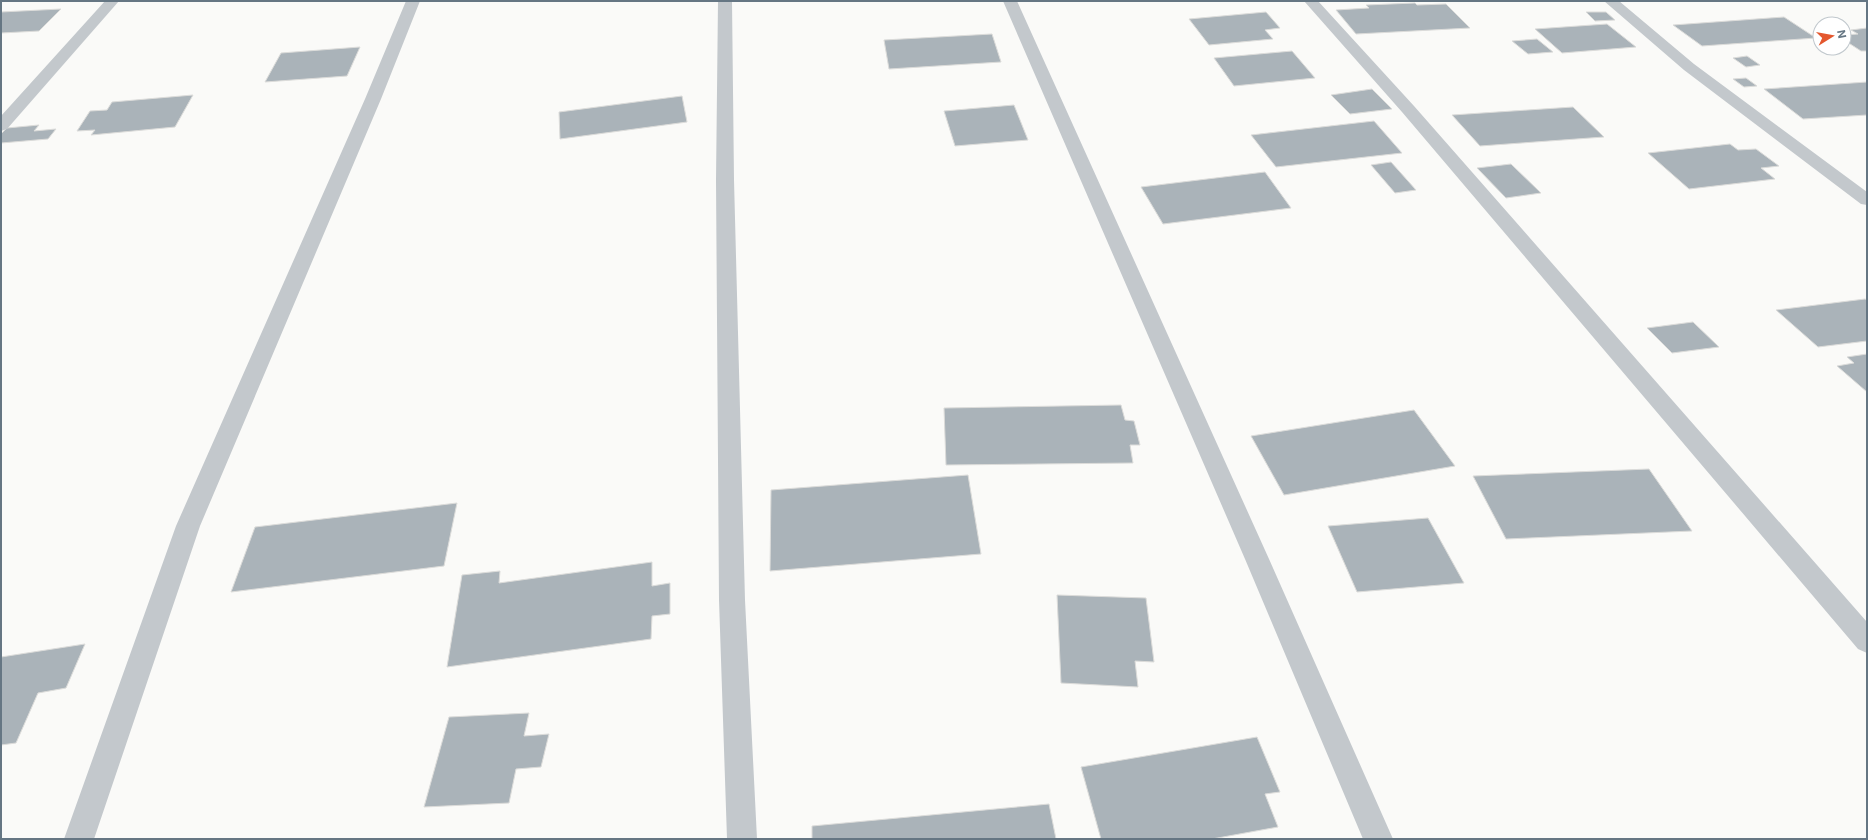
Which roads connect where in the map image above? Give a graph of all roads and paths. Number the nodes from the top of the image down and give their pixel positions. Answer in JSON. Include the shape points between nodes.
{"nodes":[{"id":1,"x":112,"y":1,"type":"edge"},
{"id":2,"x":413,"y":1,"type":"edge"},
{"id":3,"x":725,"y":1,"type":"edge"},
{"id":4,"x":1010,"y":1,"type":"edge"},
{"id":5,"x":1311,"y":1,"type":"edge"},
{"id":6,"x":1611,"y":1,"type":"edge"},
{"id":7,"x":1,"y":126,"type":"edge"},
{"id":8,"x":1867,"y":200,"type":"edge"},
{"id":9,"x":1867,"y":641,"type":"edge"},
{"id":10,"x":79,"y":839,"type":"edge"},
{"id":11,"x":742,"y":839,"type":"edge"},
{"id":12,"x":1378,"y":839,"type":"edge"}],
"edges":[{"from":1,"to":7,"type":"street"},
{"from":2,"to":10,"type":"street","via":[[374,99],[188,526]]},
{"from":3,"to":11,"type":"street","via":[[725,180],[732,600]]},
{"from":4,"to":12,"type":"street","via":[[1248,537]]},
{"from":5,"to":9,"type":"street","via":[[1408,109]]},
{"from":6,"to":8,"type":"street","via":[[1689,67]]}]}
